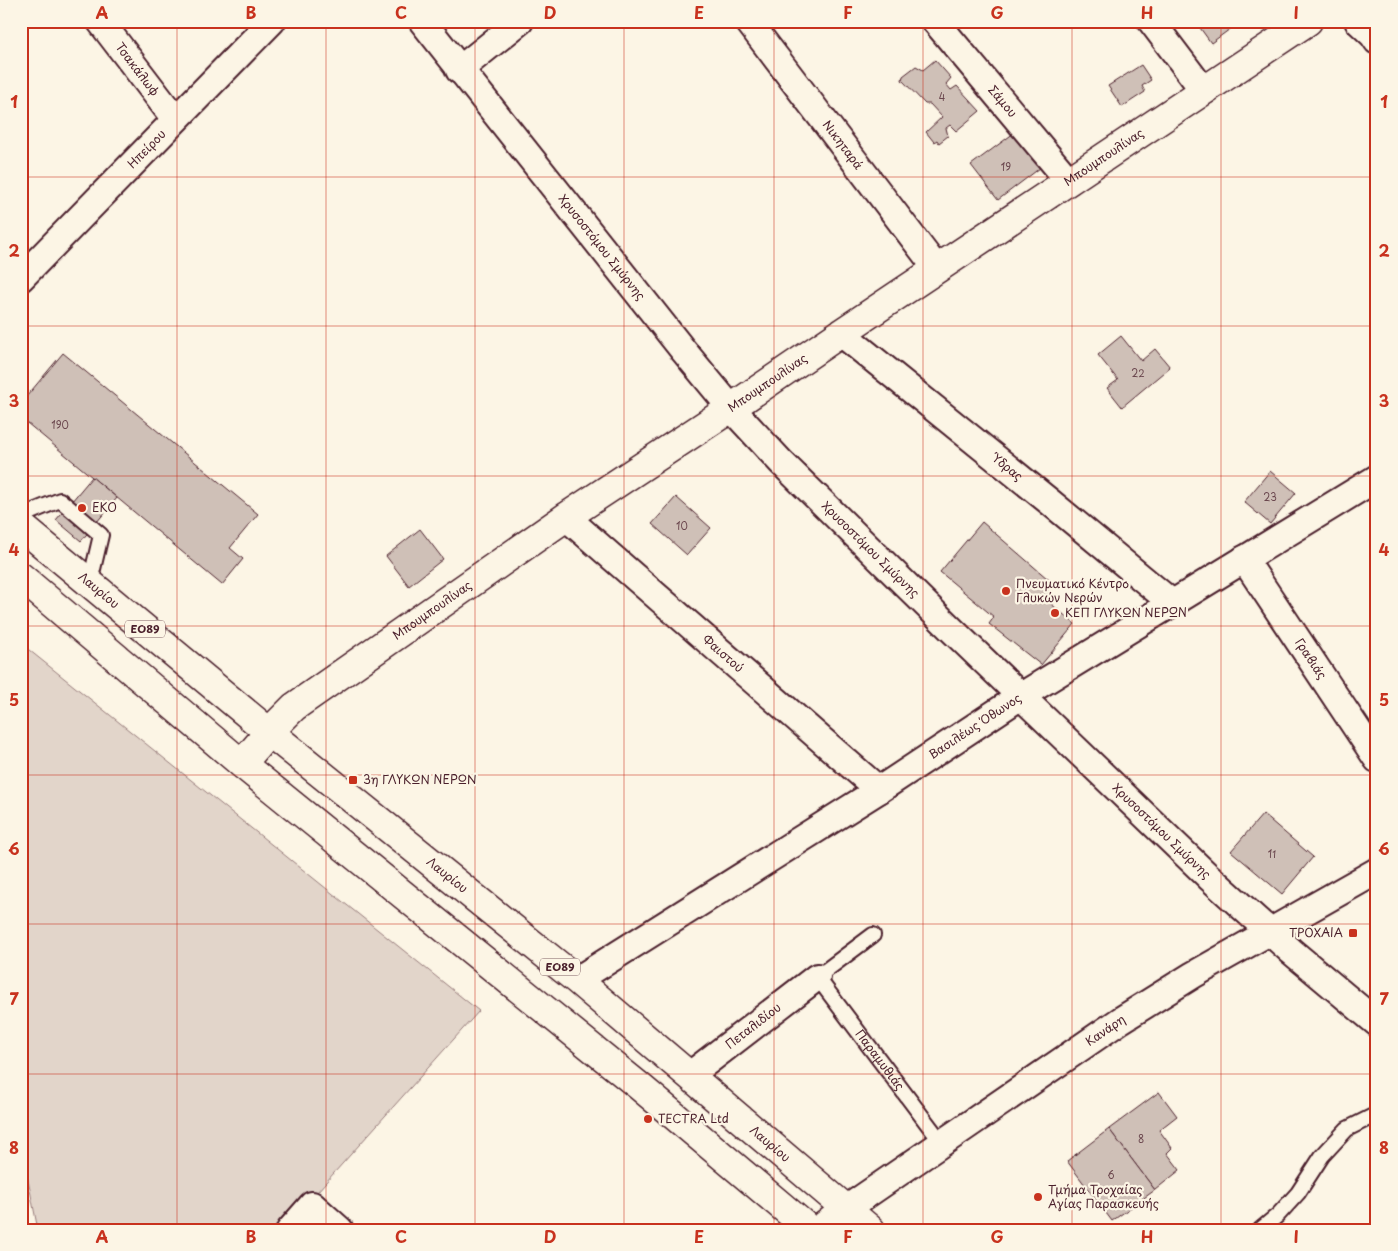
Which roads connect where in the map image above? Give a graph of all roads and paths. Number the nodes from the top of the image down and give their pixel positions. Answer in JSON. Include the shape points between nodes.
{"nodes":[{"id":1,"x":100,"y":21,"type":"edge"},
{"id":2,"x":272,"y":21,"type":"edge"},
{"id":3,"x":422,"y":21,"type":"edge"},
{"id":4,"x":520,"y":21,"type":"edge"},
{"id":5,"x":748,"y":21,"type":"edge"},
{"id":6,"x":935,"y":21,"type":"edge"},
{"id":7,"x":1151,"y":21,"type":"edge"},
{"id":8,"x":1308,"y":21,"type":"edge"},
{"id":9,"x":1358,"y":21,"type":"edge"},
{"id":10,"x":1377,"y":41,"type":"edge"},
{"id":11,"x":460,"y":70,"type":"junction"},
{"id":12,"x":1204,"y":91,"type":"junction"},
{"id":13,"x":175,"y":119,"type":"junction"},
{"id":14,"x":1068,"y":181,"type":"junction"},
{"id":15,"x":937,"y":269,"type":"junction"},
{"id":16,"x":21,"y":278,"type":"edge"},
{"id":17,"x":840,"y":333,"type":"junction"},
{"id":18,"x":731,"y":408,"type":"junction"},
{"id":19,"x":1377,"y":478,"type":"edge"},
{"id":20,"x":21,"y":516,"type":"edge"},
{"id":21,"x":566,"y":516,"type":"junction"},
{"id":22,"x":21,"y":526,"type":"edge"},
{"id":23,"x":1244,"y":559,"type":"junction"},
{"id":24,"x":21,"y":576,"type":"edge"},
{"id":25,"x":90,"y":582,"type":"junction"},
{"id":26,"x":1172,"y":603,"type":"junction"},
{"id":27,"x":1021,"y":696,"type":"junction"},
{"id":28,"x":269,"y":732,"type":"junction"},
{"id":29,"x":1377,"y":759,"type":"edge"},
{"id":30,"x":242,"y":764,"type":"junction"},
{"id":31,"x":879,"y":790,"type":"junction"},
{"id":32,"x":1377,"y":871,"type":"edge"},
{"id":33,"x":1269,"y":931,"type":"junction"},
{"id":34,"x":873,"y":935,"type":"dead end"},
{"id":35,"x":817,"y":977,"type":"junction"},
{"id":36,"x":577,"y":980,"type":"junction"},
{"id":37,"x":1377,"y":1024,"type":"edge"},
{"id":38,"x":690,"y":1076,"type":"junction"},
{"id":39,"x":1377,"y":1114,"type":"edge"},
{"id":40,"x":942,"y":1144,"type":"junction"},
{"id":41,"x":846,"y":1209,"type":"junction"},
{"id":42,"x":290,"y":1230,"type":"edge"},
{"id":43,"x":340,"y":1230,"type":"edge"},
{"id":44,"x":810,"y":1230,"type":"edge"},
{"id":45,"x":819,"y":1230,"type":"edge"},
{"id":46,"x":871,"y":1230,"type":"edge"},
{"id":47,"x":1260,"y":1230,"type":"edge"}],
"edges":[{"from":1,"to":13,"type":"street","name":"Τσακάλωφ"},
{"from":2,"to":13,"type":"street","name":"Ηπείρου"},
{"from":3,"to":11,"type":"street","name":"Χρυσοστόμου Σμύρνης"},
{"from":4,"to":11,"type":"street"},
{"from":5,"to":15,"type":"street","name":"Νικηταρά"},
{"from":6,"to":14,"type":"street","name":"Σάμου"},
{"from":7,"to":12,"type":"street"},
{"from":8,"to":12,"type":"main road","name":"Μπουμπουλίνας"},
{"from":9,"to":10,"type":"street"},
{"from":11,"to":18,"type":"street","name":"Χρυσοστόμου Σμύρνης"},
{"from":12,"to":14,"type":"main road","name":"Μπουμπουλίνας"},
{"from":13,"to":16,"type":"street","name":"Ηπείρου"},
{"from":14,"to":15,"type":"main road","name":"Μπουμπουλίνας"},
{"from":15,"to":17,"type":"main road","name":"Μπουμπουλίνας"},
{"from":17,"to":18,"type":"main road","name":"Μπουμπουλίνας"},
{"from":17,"to":26,"type":"street","name":"Ύδρας"},
{"from":18,"to":21,"type":"main road","name":"Μπουμπουλίνας"},
{"from":18,"to":27,"type":"street","name":"Χρυσοστόμου Σμύρνης","via":[[781,462]]},
{"from":19,"to":23,"type":"street","name":"Βασιλέως Όθωνος"},
{"from":20,"to":25,"type":"lane","via":[[60,500],[101,535]]},
{"from":21,"to":28,"type":"main road","name":"Μπουμπουλίνας","via":[[294,707]]},
{"from":21,"to":31,"type":"street","name":"Φαιστού"},
{"from":22,"to":25,"type":"main road","name":"Λαυρίου","number":"ΕΟ89"},
{"from":23,"to":26,"type":"street","name":"Βασιλέως Όθωνος"},
{"from":23,"to":29,"type":"street","name":"Γραβιάς"},
{"from":24,"to":30,"type":"main road"},
{"from":25,"to":28,"type":"main road","name":"Λαυρίου","number":"ΕΟ89"},
{"from":26,"to":27,"type":"street","name":"Βασιλέως Όθωνος"},
{"from":27,"to":31,"type":"street","name":"Βασιλέως Όθωνος"},
{"from":27,"to":33,"type":"street","name":"Χρυσοστόμου Σμύρνης"},
{"from":28,"to":30,"type":"main road","name":"Μπουμπουλίνας"},
{"from":28,"to":36,"type":"main road","name":"Λαυρίου","number":"ΕΟ89"},
{"from":30,"to":44,"type":"main road","via":[[647,1093]]},
{"from":31,"to":36,"type":"street","name":"Βασιλέως Όθωνος"},
{"from":32,"to":33,"type":"street","name":"Κανάρη"},
{"from":33,"to":37,"type":"street","name":"Χρυσοστόμου Σμύρνης"},
{"from":33,"to":40,"type":"street","name":"Κανάρη","via":[[1121,1020]]},
{"from":34,"to":35,"type":"lane"},
{"from":35,"to":38,"type":"street","name":"Πεταλιδίου"},
{"from":35,"to":40,"type":"lane","name":"Παραμυθιάς"},
{"from":36,"to":38,"type":"main road","name":"Λαυρίου","number":"ΕΟ89"},
{"from":38,"to":41,"type":"main road","name":"Λαυρίου","number":"ΕΟ89"},
{"from":39,"to":47,"type":"lane","via":[[1347,1129],[1322,1156],[1298,1193]]},
{"from":40,"to":41,"type":"street","name":"Κανάρη"},
{"from":41,"to":45,"type":"main road"},
{"from":41,"to":46,"type":"main road","name":"Λαυρίου","number":"ΕΟ89"},
{"from":42,"to":43,"type":"street","via":[[312,1205]]}]}
